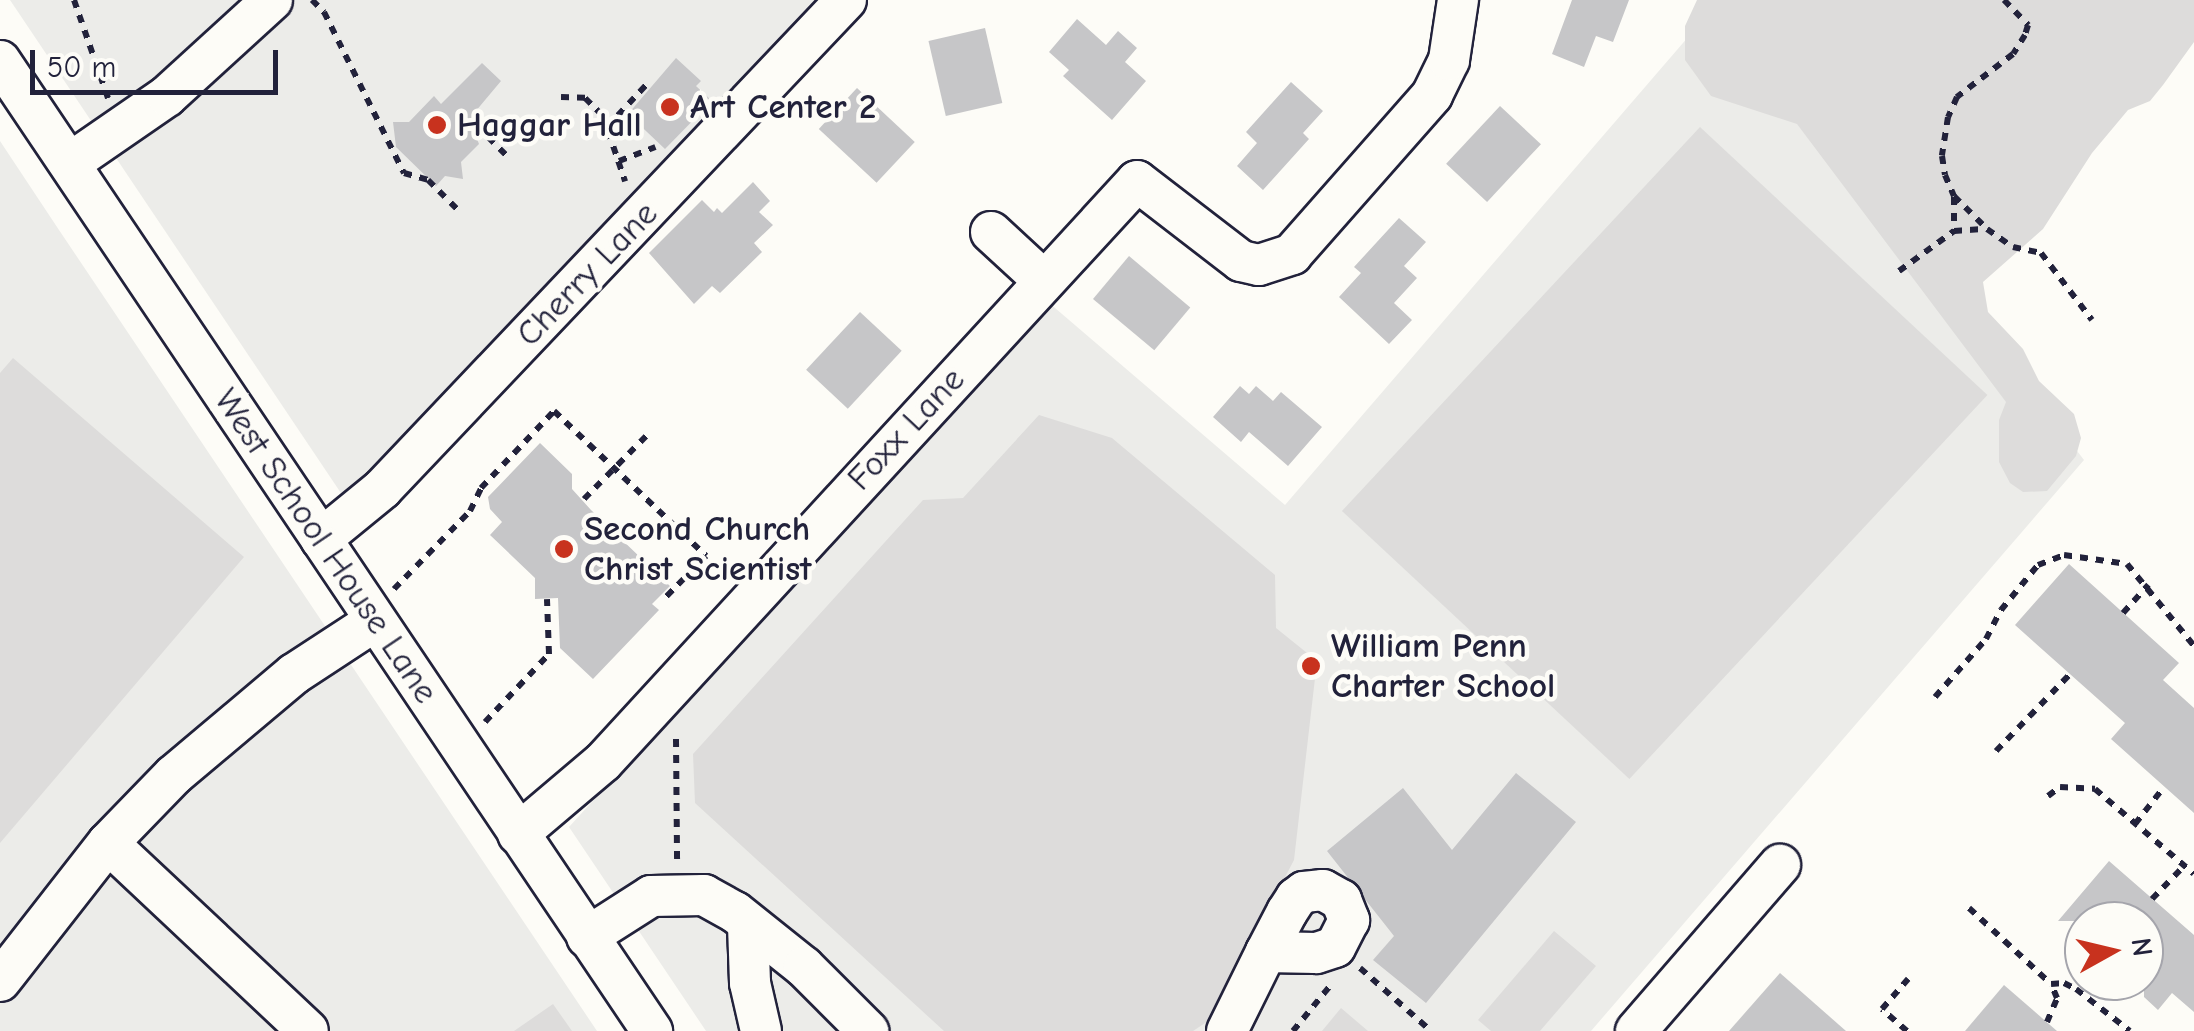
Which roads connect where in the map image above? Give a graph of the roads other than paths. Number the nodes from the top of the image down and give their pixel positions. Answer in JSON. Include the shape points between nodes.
{"nodes":[{"id":1,"x":272,"y":0,"type":"edge"},
{"id":2,"x":846,"y":0,"type":"edge"},
{"id":3,"x":1458,"y":0,"type":"edge"},
{"id":4,"x":0,"y":60,"type":"edge"},
{"id":5,"x":70,"y":163,"type":"junction"},
{"id":6,"x":991,"y":232,"type":"dead end"},
{"id":7,"x":1043,"y":280,"type":"junction"},
{"id":8,"x":321,"y":539,"type":"junction"},
{"id":9,"x":384,"y":606,"type":"junction"},
{"id":10,"x":518,"y":834,"type":"junction"},
{"id":11,"x":108,"y":842,"type":"junction"},
{"id":12,"x":1780,"y":865,"type":"dead end"},
{"id":13,"x":748,"y":925,"type":"junction"},
{"id":14,"x":588,"y":937,"type":"junction"},
{"id":15,"x":1266,"y":952,"type":"dead end"},
{"id":16,"x":0,"y":980,"type":"edge"},
{"id":17,"x":308,"y":1031,"type":"edge"},
{"id":18,"x":652,"y":1031,"type":"edge"},
{"id":19,"x":761,"y":1031,"type":"edge"},
{"id":20,"x":868,"y":1031,"type":"edge"},
{"id":21,"x":1227,"y":1031,"type":"edge"},
{"id":22,"x":1636,"y":1031,"type":"edge"}],
"edges":[{"from":1,"to":5,"type":"street","via":[[167,96]]},
{"from":2,"to":8,"type":"street","name":"Cherry Lane","via":[[382,489]]},
{"from":3,"to":7,"type":"street","name":"Foxx Lane","via":[[1449,60],[1432,95],[1292,254],[1260,264],[1241,261],[1138,181]]},
{"from":4,"to":5,"type":"street","name":"West School House Lane"},
{"from":5,"to":8,"type":"street","name":"West School House Lane"},
{"from":6,"to":7,"type":"street"},
{"from":7,"to":10,"type":"street","name":"Foxx Lane","via":[[603,762]]},
{"from":8,"to":9,"type":"street","name":"West School House Lane"},
{"from":9,"to":10,"type":"street","name":"West School House Lane"},
{"from":9,"to":11,"type":"street","via":[[240,717]]},
{"from":10,"to":14,"type":"street","name":"West School House Lane"},
{"from":11,"to":16,"type":"street"},
{"from":11,"to":17,"type":"street"},
{"from":12,"to":22,"type":"street"},
{"from":13,"to":14,"type":"street","via":[[720,901],[666,893],[637,901]]},
{"from":13,"to":19,"type":"street","via":[[750,983]]},
{"from":13,"to":20,"type":"street","via":[[804,966]]},
{"from":14,"to":18,"type":"street","name":"West School House Lane"},
{"from":15,"to":21,"type":"street"}]}
